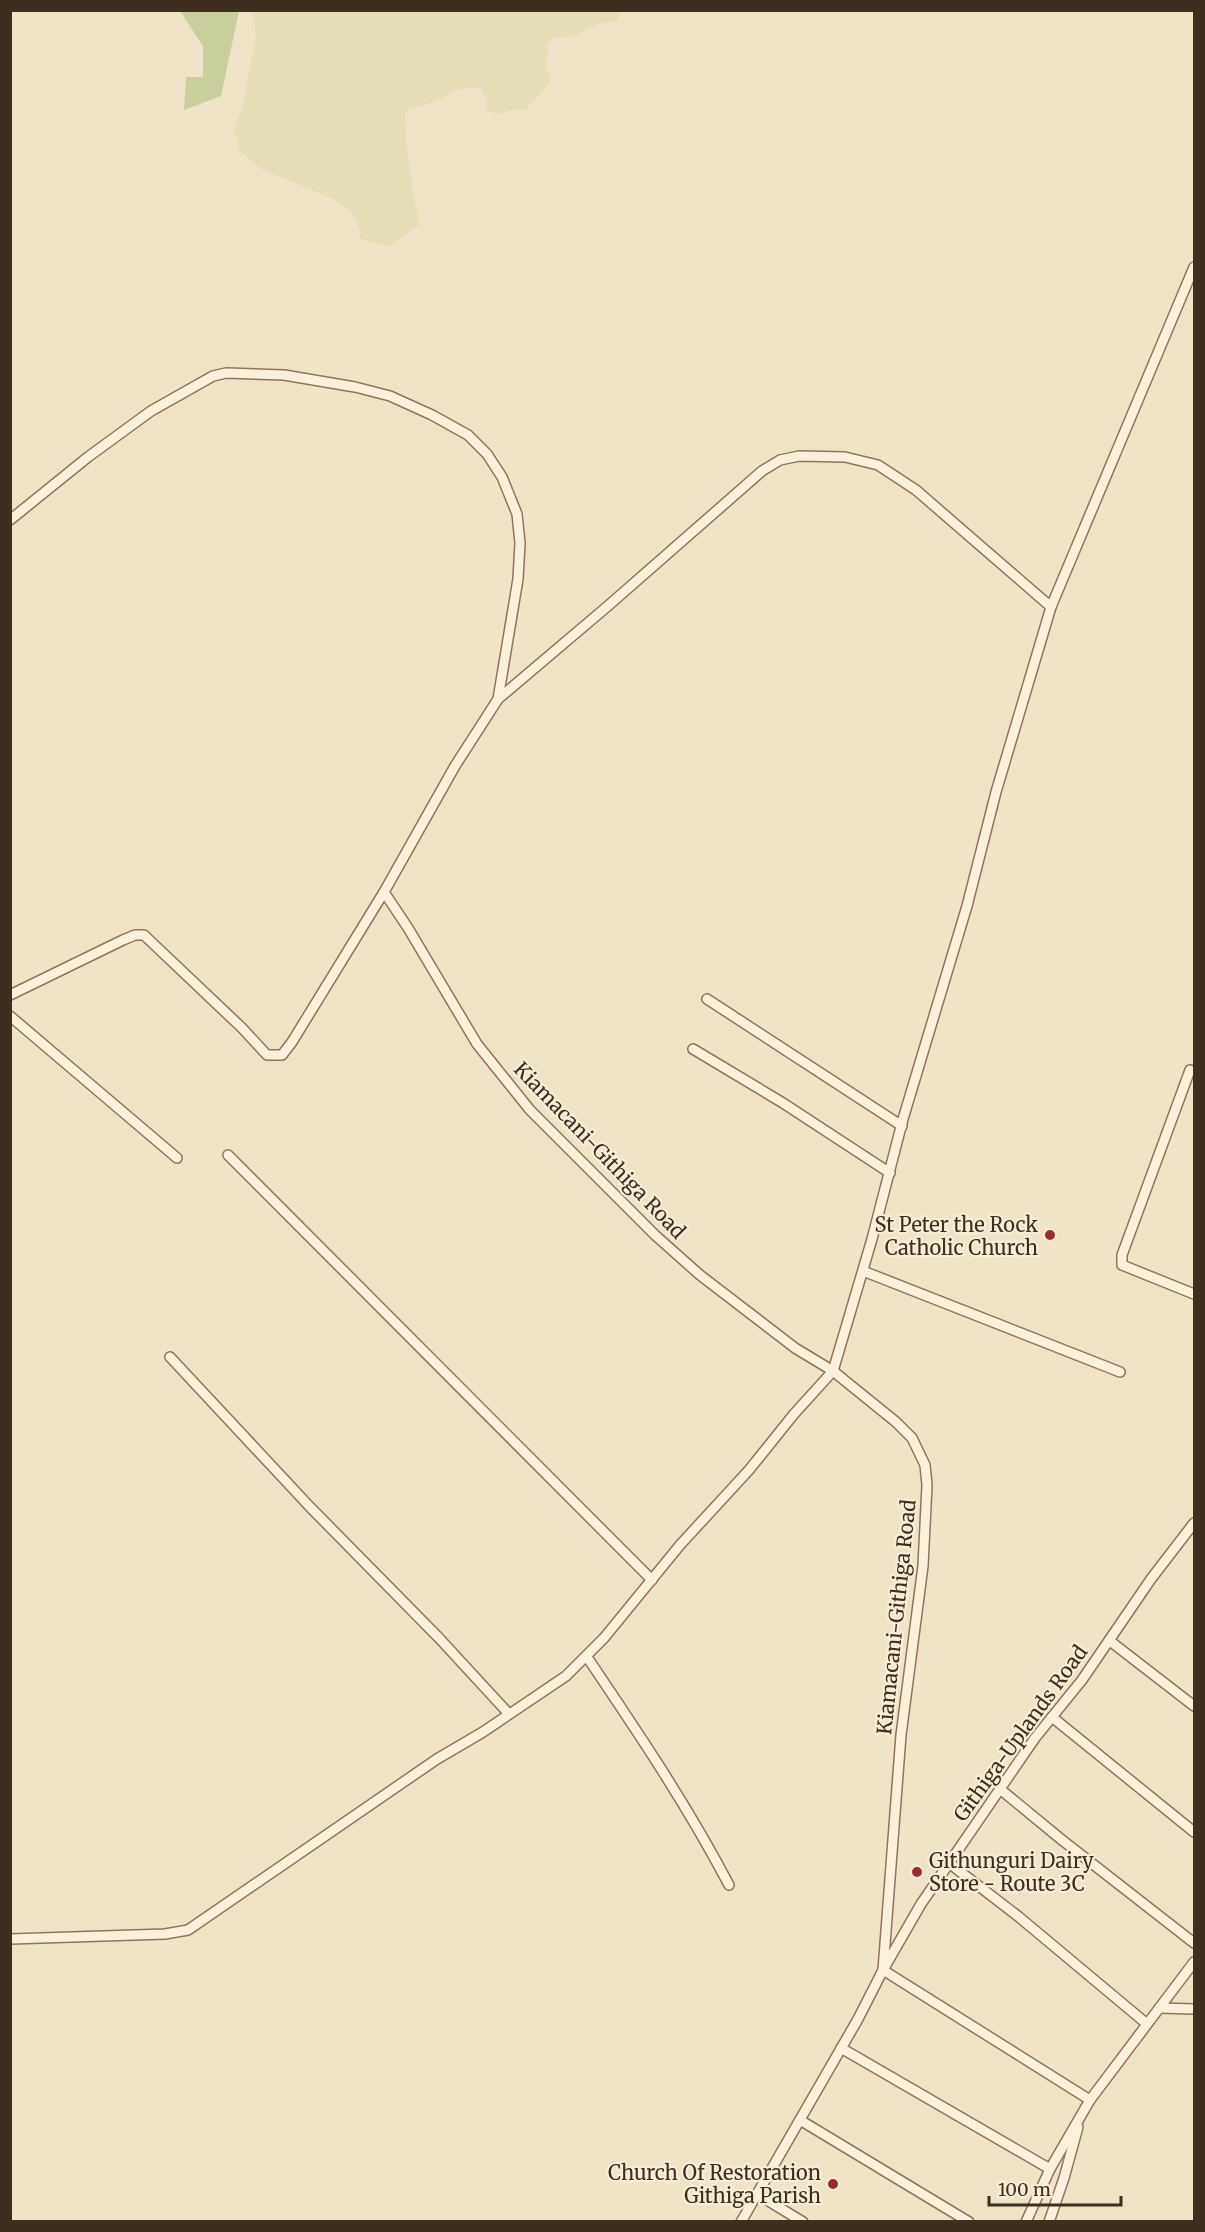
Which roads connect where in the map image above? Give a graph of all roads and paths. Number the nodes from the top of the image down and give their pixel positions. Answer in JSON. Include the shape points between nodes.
{"nodes":[{"id":1,"x":1194,"y":267,"type":"edge"},
{"id":2,"x":10,"y":520,"type":"edge"},
{"id":3,"x":1051,"y":608,"type":"junction"},
{"id":4,"x":498,"y":699,"type":"junction"},
{"id":5,"x":384,"y":892,"type":"junction"},
{"id":6,"x":10,"y":995,"type":"edge"},
{"id":7,"x":707,"y":999,"type":"dead end"},
{"id":8,"x":10,"y":1016,"type":"edge"},
{"id":9,"x":693,"y":1049,"type":"dead end"},
{"id":10,"x":1190,"y":1070,"type":"dead end"},
{"id":11,"x":902,"y":1126,"type":"junction"},
{"id":12,"x":228,"y":1155,"type":"dead end"},
{"id":13,"x":177,"y":1158,"type":"dead end"},
{"id":14,"x":890,"y":1173,"type":"junction"},
{"id":15,"x":863,"y":1271,"type":"junction"},
{"id":16,"x":1194,"y":1293,"type":"edge"},
{"id":17,"x":170,"y":1358,"type":"dead end"},
{"id":18,"x":833,"y":1371,"type":"junction"},
{"id":19,"x":1120,"y":1372,"type":"dead end"},
{"id":20,"x":1194,"y":1523,"type":"edge"},
{"id":21,"x":652,"y":1580,"type":"junction"},
{"id":22,"x":1110,"y":1641,"type":"junction"},
{"id":23,"x":587,"y":1657,"type":"junction"},
{"id":24,"x":1194,"y":1706,"type":"edge"},
{"id":25,"x":509,"y":1714,"type":"junction"},
{"id":26,"x":1052,"y":1717,"type":"junction"},
{"id":27,"x":1000,"y":1789,"type":"junction"},
{"id":28,"x":1194,"y":1832,"type":"edge"},
{"id":29,"x":949,"y":1863,"type":"junction"},
{"id":30,"x":729,"y":1884,"type":"dead end"},
{"id":31,"x":10,"y":1939,"type":"edge"},
{"id":32,"x":1194,"y":1942,"type":"edge"},
{"id":33,"x":1194,"y":1962,"type":"edge"},
{"id":34,"x":883,"y":1970,"type":"junction"},
{"id":35,"x":1160,"y":2008,"type":"junction"},
{"id":36,"x":1194,"y":2009,"type":"edge"},
{"id":37,"x":1147,"y":2024,"type":"junction"},
{"id":38,"x":841,"y":2048,"type":"junction"},
{"id":39,"x":1090,"y":2100,"type":"junction"},
{"id":40,"x":1080,"y":2118,"type":"junction"},
{"id":41,"x":800,"y":2120,"type":"junction"},
{"id":42,"x":1050,"y":2169,"type":"junction"},
{"id":43,"x":757,"y":2194,"type":"junction"},
{"id":44,"x":741,"y":2222,"type":"edge"},
{"id":45,"x":803,"y":2222,"type":"edge"},
{"id":46,"x":969,"y":2222,"type":"edge"},
{"id":47,"x":1026,"y":2222,"type":"edge"},
{"id":48,"x":1050,"y":2222,"type":"edge"}],
"edges":[{"from":1,"to":3,"type":"street"},
{"from":2,"to":4,"type":"street","via":[[151,411],[213,376],[239,372],[284,375],[390,396],[468,435],[487,453],[502,477],[517,514],[518,579]]},
{"from":3,"to":4,"type":"street","via":[[916,490],[878,465],[845,457],[799,456],[780,460],[762,471]]},
{"from":3,"to":11,"type":"street"},
{"from":4,"to":5,"type":"street","via":[[455,765]]},
{"from":5,"to":6,"type":"street","via":[[282,1056],[267,1055],[144,935],[123,940]]},
{"from":5,"to":18,"type":"street","name":"Kiamacani-Githiga Road","via":[[477,1044],[530,1110],[700,1275],[795,1348]]},
{"from":7,"to":11,"type":"street"},
{"from":8,"to":13,"type":"street"},
{"from":9,"to":14,"type":"street"},
{"from":10,"to":16,"type":"street","via":[[1122,1264]]},
{"from":11,"to":14,"type":"street"},
{"from":12,"to":21,"type":"street"},
{"from":14,"to":15,"type":"street"},
{"from":15,"to":18,"type":"street"},
{"from":15,"to":19,"type":"street"},
{"from":17,"to":25,"type":"street"},
{"from":18,"to":21,"type":"street"},
{"from":18,"to":34,"type":"street","name":"Kiamacani-Githiga Road","via":[[912,1438],[925,1465],[927,1485],[923,1566],[901,1735]]},
{"from":20,"to":22,"type":"street","name":"Githiga-Uplands Road"},
{"from":21,"to":23,"type":"street"},
{"from":22,"to":24,"type":"street"},
{"from":22,"to":26,"type":"street","name":"Githiga-Uplands Road"},
{"from":23,"to":25,"type":"street"},
{"from":23,"to":30,"type":"street","via":[[670,1781]]},
{"from":25,"to":31,"type":"street","via":[[188,1930],[154,1935]]},
{"from":26,"to":27,"type":"street","name":"Githiga-Uplands Road"},
{"from":26,"to":28,"type":"street"},
{"from":27,"to":29,"type":"street","name":"Githiga-Uplands Road"},
{"from":27,"to":32,"type":"street"},
{"from":29,"to":34,"type":"street","name":"Githiga-Uplands Road"},
{"from":29,"to":37,"type":"street"},
{"from":33,"to":35,"type":"street"},
{"from":34,"to":38,"type":"street","name":"Kiamacani-Githiga Road"},
{"from":34,"to":39,"type":"street"},
{"from":35,"to":36,"type":"street"},
{"from":35,"to":37,"type":"street"},
{"from":37,"to":39,"type":"street"},
{"from":38,"to":41,"type":"street","name":"Kiamacani-Githiga Road"},
{"from":38,"to":42,"type":"street"},
{"from":39,"to":40,"type":"street"},
{"from":40,"to":42,"type":"street"},
{"from":40,"to":48,"type":"street"},
{"from":41,"to":43,"type":"street","name":"Kiamacani-Githiga Road"},
{"from":41,"to":46,"type":"street"},
{"from":42,"to":47,"type":"street"},
{"from":43,"to":44,"type":"street","name":"Kiamacani-Githiga Road"},
{"from":43,"to":45,"type":"street"}]}
